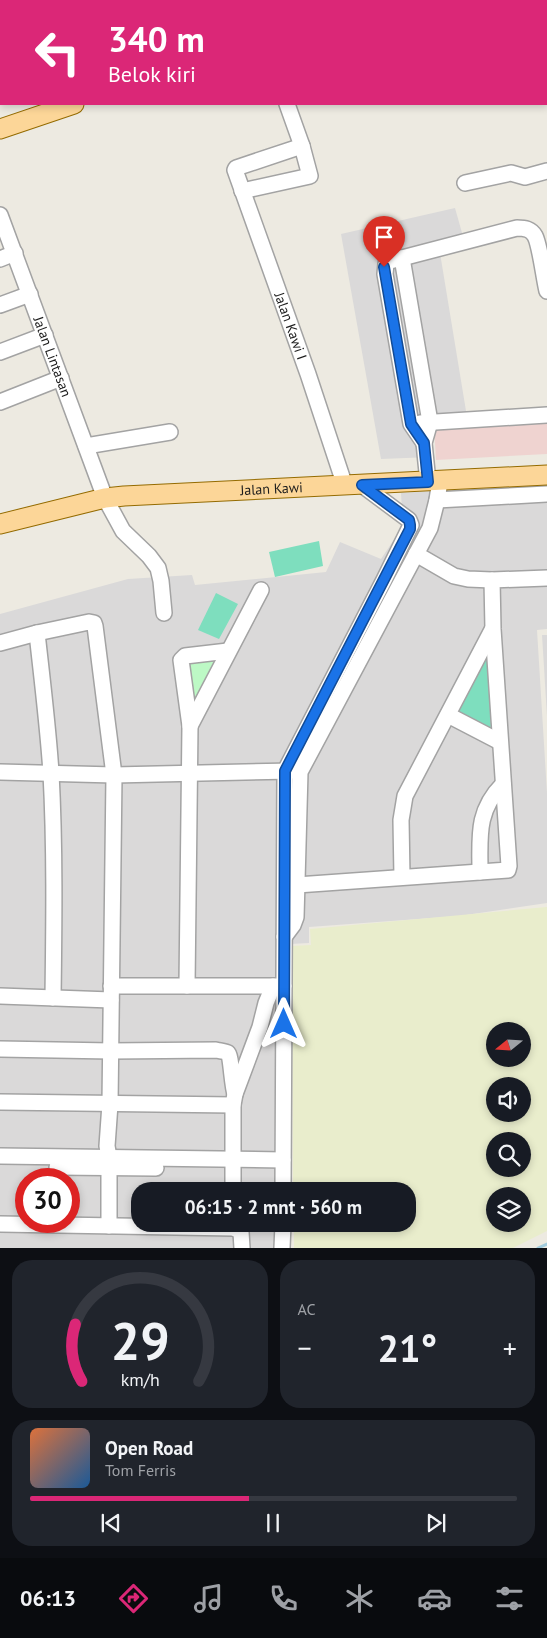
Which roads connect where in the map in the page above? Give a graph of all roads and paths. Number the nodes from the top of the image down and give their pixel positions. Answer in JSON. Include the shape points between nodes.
{"nodes":[{"id":1,"x":71,"y":105,"type":"edge"},
{"id":2,"x":287,"y":105,"type":"edge"},
{"id":3,"x":0,"y":130,"type":"edge"},
{"id":4,"x":302,"y":146,"type":"junction"},
{"id":5,"x":547,"y":171,"type":"edge"},
{"id":6,"x":465,"y":183,"type":"dead end"},
{"id":7,"x":242,"y":191,"type":"junction"},
{"id":8,"x":1,"y":221,"type":"edge"},
{"id":9,"x":15,"y":253,"type":"junction"},
{"id":10,"x":402,"y":258,"type":"junction"},
{"id":11,"x":0,"y":259,"type":"edge"},
{"id":12,"x":547,"y":291,"type":"edge"},
{"id":13,"x":30,"y":294,"type":"junction"},
{"id":14,"x":0,"y":305,"type":"edge"},
{"id":15,"x":45,"y":335,"type":"junction"},
{"id":16,"x":0,"y":352,"type":"edge"},
{"id":17,"x":61,"y":378,"type":"junction"},
{"id":18,"x":0,"y":402,"type":"edge"},
{"id":19,"x":547,"y":415,"type":"edge"},
{"id":20,"x":430,"y":422,"type":"junction"},
{"id":21,"x":411,"y":424,"type":"junction"},
{"id":22,"x":170,"y":432,"type":"dead end"},
{"id":23,"x":424,"y":443,"type":"junction"},
{"id":24,"x":86,"y":446,"type":"junction"},
{"id":25,"x":547,"y":476,"type":"edge"},
{"id":26,"x":434,"y":482,"type":"junction"},
{"id":27,"x":354,"y":485,"type":"junction"},
{"id":28,"x":547,"y":494,"type":"edge"},
{"id":29,"x":105,"y":498,"type":"junction"},
{"id":30,"x":437,"y":500,"type":"junction"},
{"id":31,"x":0,"y":524,"type":"edge"},
{"id":32,"x":416,"y":554,"type":"junction"},
{"id":33,"x":547,"y":578,"type":"edge"},
{"id":34,"x":384,"y":580,"type":"junction"},
{"id":35,"x":492,"y":580,"type":"junction"},
{"id":36,"x":399,"y":587,"type":"junction"},
{"id":37,"x":261,"y":590,"type":"dead end"},
{"id":38,"x":164,"y":613,"type":"dead end"},
{"id":39,"x":493,"y":629,"type":"junction"},
{"id":40,"x":37,"y":633,"type":"junction"},
{"id":41,"x":0,"y":643,"type":"edge"},
{"id":42,"x":228,"y":651,"type":"junction"},
{"id":43,"x":448,"y":715,"type":"junction"},
{"id":44,"x":190,"y":726,"type":"junction"},
{"id":45,"x":500,"y":742,"type":"junction"},
{"id":46,"x":293,"y":771,"type":"junction"},
{"id":47,"x":0,"y":772,"type":"edge"},
{"id":48,"x":50,"y":773,"type":"junction"},
{"id":49,"x":191,"y":774,"type":"junction"},
{"id":50,"x":114,"y":775,"type":"junction"},
{"id":51,"x":503,"y":784,"type":"junction"},
{"id":52,"x":480,"y":872,"type":"junction"},
{"id":53,"x":402,"y":877,"type":"junction"},
{"id":54,"x":297,"y":885,"type":"junction"},
{"id":55,"x":284,"y":937,"type":"junction"},
{"id":56,"x":187,"y":986,"type":"junction"},
{"id":57,"x":279,"y":986,"type":"junction"},
{"id":58,"x":111,"y":993,"type":"junction"},
{"id":59,"x":0,"y":996,"type":"edge"},
{"id":60,"x":53,"y":998,"type":"junction"},
{"id":61,"x":0,"y":1049,"type":"edge"},
{"id":62,"x":111,"y":1051,"type":"junction"},
{"id":63,"x":234,"y":1099,"type":"junction"},
{"id":64,"x":0,"y":1102,"type":"edge"},
{"id":65,"x":110,"y":1104,"type":"junction"},
{"id":66,"x":0,"y":1156,"type":"edge"},
{"id":67,"x":105,"y":1159,"type":"junction"},
{"id":68,"x":233,"y":1164,"type":"junction"},
{"id":69,"x":283,"y":1164,"type":"junction"},
{"id":70,"x":0,"y":1166,"type":"edge"},
{"id":71,"x":233,"y":1182,"type":"edge"},
{"id":72,"x":283,"y":1182,"type":"edge"},
{"id":73,"x":0,"y":1224,"type":"edge"},
{"id":74,"x":104,"y":1226,"type":"junction"},
{"id":75,"x":131,"y":1226,"type":"edge"},
{"id":76,"x":241,"y":1232,"type":"edge"},
{"id":77,"x":282,"y":1232,"type":"edge"},
{"id":78,"x":242,"y":1248,"type":"edge"},
{"id":79,"x":282,"y":1248,"type":"edge"}],
"edges":[{"from":1,"to":3,"type":"main road"},
{"from":2,"to":4,"type":"street"},
{"from":4,"to":7,"type":"street","name":"Jalan Kawi I","via":[[234,169]]},
{"from":4,"to":7,"type":"street","via":[[310,176]]},
{"from":5,"to":6,"type":"street","via":[[525,177],[511,173]]},
{"from":7,"to":27,"type":"street","name":"Jalan Kawi I","via":[[304,365]]},
{"from":8,"to":9,"type":"street","name":"Jalan Lintasan"},
{"from":9,"to":11,"type":"street"},
{"from":9,"to":13,"type":"street","name":"Jalan Lintasan"},
{"from":10,"to":12,"type":"street","via":[[517,228],[527,229],[537,242]]},
{"from":10,"to":20,"type":"street"},
{"from":10,"to":21,"type":"street","via":[[388,262],[384,267]]},
{"from":13,"to":14,"type":"street"},
{"from":13,"to":15,"type":"street","name":"Jalan Lintasan"},
{"from":15,"to":16,"type":"street"},
{"from":15,"to":17,"type":"street","name":"Jalan Lintasan"},
{"from":17,"to":18,"type":"street"},
{"from":17,"to":24,"type":"street","name":"Jalan Lintasan"},
{"from":19,"to":20,"type":"street"},
{"from":20,"to":21,"type":"street"},
{"from":20,"to":23,"type":"street"},
{"from":21,"to":23,"type":"street"},
{"from":22,"to":24,"type":"street"},
{"from":23,"to":26,"type":"street"},
{"from":24,"to":29,"type":"street","name":"Jalan Lintasan"},
{"from":25,"to":26,"type":"main road","name":"Jalan Kawi"},
{"from":26,"to":27,"type":"main road","name":"Jalan Kawi"},
{"from":26,"to":30,"type":"street"},
{"from":27,"to":29,"type":"main road","name":"Jalan Kawi"},
{"from":27,"to":34,"type":"street","via":[[410,522],[410,529]]},
{"from":28,"to":30,"type":"street"},
{"from":29,"to":31,"type":"main road","name":"Jalan Kawi"},
{"from":29,"to":38,"type":"street","name":"Jalan Lintasan","via":[[123,531],[158,568]]},
{"from":30,"to":32,"type":"street","via":[[430,528]]},
{"from":32,"to":35,"type":"street","via":[[454,576]]},
{"from":32,"to":36,"type":"street"},
{"from":33,"to":35,"type":"street"},
{"from":34,"to":36,"type":"street"},
{"from":34,"to":46,"type":"street"},
{"from":35,"to":39,"type":"street"},
{"from":36,"to":46,"type":"street"},
{"from":37,"to":42,"type":"street"},
{"from":39,"to":43,"type":"street"},
{"from":39,"to":45,"type":"street"},
{"from":40,"to":41,"type":"street"},
{"from":40,"to":48,"type":"street"},
{"from":40,"to":50,"type":"street","via":[[94,623]]},
{"from":42,"to":44,"type":"street"},
{"from":42,"to":44,"type":"street","via":[[185,656],[181,660]]},
{"from":43,"to":45,"type":"street"},
{"from":43,"to":53,"type":"street","via":[[405,796],[401,820]]},
{"from":44,"to":49,"type":"street"},
{"from":45,"to":51,"type":"street"},
{"from":46,"to":49,"type":"street"},
{"from":46,"to":54,"type":"street"},
{"from":46,"to":55,"type":"street"},
{"from":47,"to":48,"type":"street"},
{"from":48,"to":50,"type":"street"},
{"from":48,"to":60,"type":"street"},
{"from":49,"to":50,"type":"street"},
{"from":49,"to":56,"type":"street"},
{"from":50,"to":58,"type":"street"},
{"from":51,"to":52,"type":"street","via":[[486,808],[480,830]]},
{"from":51,"to":52,"type":"street","via":[[508,870]]},
{"from":52,"to":53,"type":"street"},
{"from":53,"to":54,"type":"street"},
{"from":54,"to":55,"type":"street","via":[[296,917]]},
{"from":55,"to":57,"type":"street"},
{"from":56,"to":57,"type":"street"},
{"from":56,"to":58,"type":"street"},
{"from":57,"to":63,"type":"street","via":[[266,1003]]},
{"from":57,"to":69,"type":"street"},
{"from":58,"to":60,"type":"street"},
{"from":58,"to":62,"type":"street"},
{"from":59,"to":60,"type":"street"},
{"from":61,"to":62,"type":"street"},
{"from":62,"to":63,"type":"street","via":[[226,1052],[231,1058]]},
{"from":62,"to":65,"type":"street"},
{"from":63,"to":65,"type":"street"},
{"from":63,"to":68,"type":"street"},
{"from":64,"to":65,"type":"street"},
{"from":65,"to":67,"type":"street"},
{"from":66,"to":67,"type":"street"},
{"from":67,"to":68,"type":"street"},
{"from":67,"to":70,"type":"street"},
{"from":67,"to":74,"type":"street"},
{"from":68,"to":69,"type":"street"},
{"from":68,"to":71,"type":"street"},
{"from":69,"to":72,"type":"street"},
{"from":73,"to":74,"type":"street"},
{"from":74,"to":75,"type":"street"},
{"from":76,"to":78,"type":"street"},
{"from":77,"to":79,"type":"street"}]}
